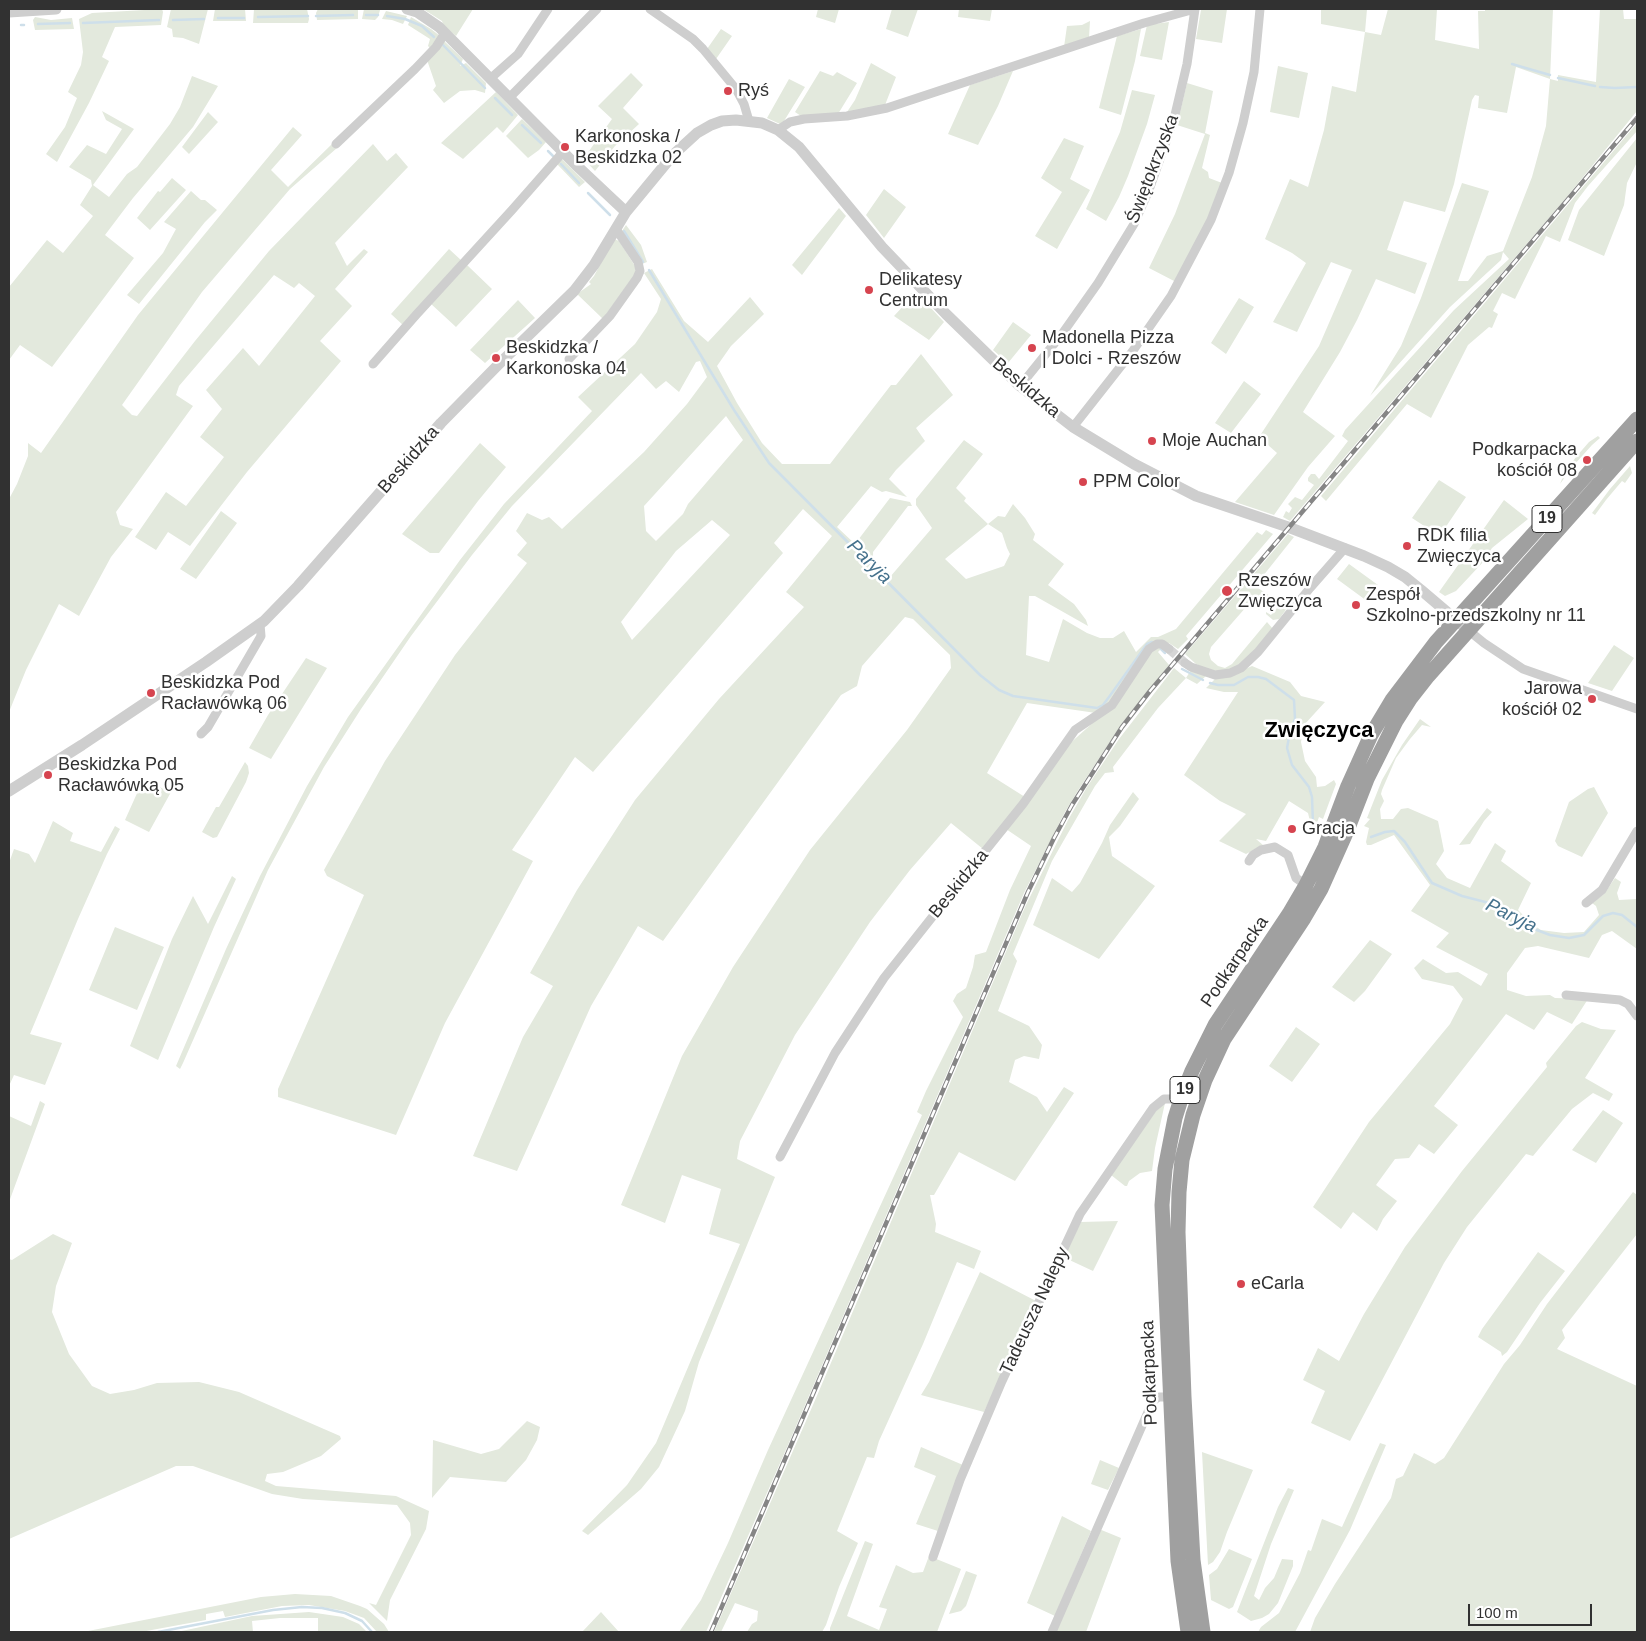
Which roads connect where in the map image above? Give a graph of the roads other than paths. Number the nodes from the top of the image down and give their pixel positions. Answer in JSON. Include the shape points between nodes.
{"nodes":[{"id":1,"x":56,"y":9,"type":"edge"},
{"id":2,"x":407,"y":9,"type":"edge"},
{"id":3,"x":548,"y":9,"type":"edge"},
{"id":4,"x":597,"y":9,"type":"edge"},
{"id":5,"x":650,"y":9,"type":"edge"},
{"id":6,"x":1195,"y":9,"type":"edge"},
{"id":7,"x":1260,"y":9,"type":"edge"},
{"id":8,"x":9,"y":12,"type":"edge"},
{"id":9,"x":445,"y":33,"type":"junction"},
{"id":10,"x":491,"y":78,"type":"junction"},
{"id":11,"x":510,"y":97,"type":"junction"},
{"id":12,"x":749,"y":120,"type":"junction"},
{"id":13,"x":778,"y":130,"type":"junction"},
{"id":14,"x":336,"y":144,"type":"dead end"},
{"id":15,"x":563,"y":152,"type":"junction"},
{"id":16,"x":626,"y":212,"type":"junction"},
{"id":17,"x":616,"y":229,"type":"junction"},
{"id":18,"x":569,"y":359,"type":"dead end"},
{"id":19,"x":373,"y":364,"type":"dead end"},
{"id":20,"x":1020,"y":386,"type":"junction"},
{"id":21,"x":1637,"y":419,"type":"edge"},
{"id":22,"x":1073,"y":427,"type":"junction"},
{"id":23,"x":1637,"y":442,"type":"edge"},
{"id":24,"x":1345,"y":548,"type":"junction"},
{"id":25,"x":1456,"y":620,"type":"junction"},
{"id":26,"x":260,"y":624,"type":"junction"},
{"id":27,"x":1468,"y":630,"type":"junction"},
{"id":28,"x":1169,"y":649,"type":"dead end"},
{"id":29,"x":1185,"y":663,"type":"tunnel mouth"},
{"id":30,"x":1637,"y":709,"type":"edge"},
{"id":31,"x":201,"y":734,"type":"dead end"},
{"id":32,"x":9,"y":791,"type":"edge"},
{"id":33,"x":1346,"y":792,"type":"junction"},
{"id":34,"x":1637,"y":831,"type":"edge"},
{"id":35,"x":1346,"y":833,"type":"junction"},
{"id":36,"x":1249,"y":861,"type":"dead end"},
{"id":37,"x":1316,"y":866,"type":"junction"},
{"id":38,"x":1306,"y":885,"type":"junction"},
{"id":39,"x":1314,"y":900,"type":"junction"},
{"id":40,"x":1586,"y":904,"type":"dead end"},
{"id":41,"x":1566,"y":994,"type":"dead end"},
{"id":42,"x":1637,"y":1016,"type":"edge"},
{"id":43,"x":1181,"y":1099,"type":"junction"},
{"id":44,"x":1174,"y":1127,"type":"junction"},
{"id":45,"x":1183,"y":1156,"type":"junction"},
{"id":46,"x":780,"y":1157,"type":"dead end"},
{"id":47,"x":1168,"y":1362,"type":"junction"},
{"id":48,"x":1184,"y":1386,"type":"junction"},
{"id":49,"x":1170,"y":1397,"type":"junction"},
{"id":50,"x":933,"y":1558,"type":"dead end"},
{"id":51,"x":1179,"y":1573,"type":"junction"},
{"id":52,"x":1198,"y":1600,"type":"junction"},
{"id":53,"x":1052,"y":1632,"type":"edge"},
{"id":54,"x":1188,"y":1632,"type":"edge"},
{"id":55,"x":1203,"y":1632,"type":"edge"}],
"edges":[{"from":1,"to":8,"type":"street"},
{"from":2,"to":9,"type":"street","via":[[429,19]]},
{"from":3,"to":10,"type":"street","via":[[518,54]]},
{"from":4,"to":11,"type":"street"},
{"from":5,"to":12,"type":"street","via":[[703,49],[736,88]]},
{"from":6,"to":13,"type":"street","via":[[904,103],[847,116],[804,119],[790,122]]},
{"from":6,"to":20,"type":"street","name":"Świętokrzyska","via":[[1174,119],[1134,224],[1098,283]]},
{"from":7,"to":22,"type":"street","via":[[1255,64],[1243,123],[1211,220],[1171,296]]},
{"from":9,"to":10,"type":"street"},
{"from":9,"to":14,"type":"street","via":[[415,69]]},
{"from":10,"to":11,"type":"street"},
{"from":11,"to":15,"type":"street"},
{"from":12,"to":13,"type":"street","name":"Beskidzka"},
{"from":12,"to":16,"type":"street","name":"Beskidzka","via":[[722,121],[692,137]]},
{"from":13,"to":20,"type":"street","name":"Beskidzka","via":[[806,154],[915,282]]},
{"from":15,"to":16,"type":"street"},
{"from":15,"to":19,"type":"street"},
{"from":16,"to":17,"type":"street","name":"Beskidzka"},
{"from":17,"to":18,"type":"street","via":[[638,262],[640,271],[610,316]]},
{"from":17,"to":26,"type":"street","name":"Beskidzka","via":[[574,291],[446,418],[298,586]]},
{"from":20,"to":22,"type":"street","name":"Beskidzka"},
{"from":21,"to":25,"type":"highway","name":"Podkarpacka","number":"19"},
{"from":22,"to":24,"type":"street","name":"Beskidzka","via":[[1191,494]]},
{"from":23,"to":27,"type":"highway","name":"Podkarpacka","number":"19"},
{"from":24,"to":25,"type":"street","name":"Beskidzka","via":[[1405,577]]},
{"from":24,"to":29,"type":"street","via":[[1241,668],[1215,675]]},
{"from":25,"to":27,"type":"street","name":"Beskidzka"},
{"from":25,"to":33,"type":"highway","name":"Podkarpacka","number":"19","via":[[1418,664],[1380,718]]},
{"from":26,"to":31,"type":"street","via":[[261,636]]},
{"from":26,"to":32,"type":"street","name":"Beskidzka"},
{"from":27,"to":30,"type":"street","via":[[1523,669]]},
{"from":27,"to":35,"type":"highway","name":"Podkarpacka","number":"19","via":[[1428,676],[1396,721],[1367,779]]},
{"from":28,"to":46,"type":"street","name":"Beskidzka","via":[[1156,644],[1149,649],[1112,705],[1075,730],[1023,804],[896,963],[835,1053]]},
{"from":33,"to":35,"type":"highway","via":[[1346,812],[1339,832],[1342,835]]},
{"from":33,"to":37,"type":"highway","name":"Podkarpacka","number":"19"},
{"from":34,"to":40,"type":"street","via":[[1602,890]]},
{"from":35,"to":39,"type":"highway","name":"Podkarpacka","number":"19"},
{"from":36,"to":38,"type":"street","via":[[1261,850],[1275,847],[1288,855],[1296,878]]},
{"from":37,"to":38,"type":"highway","name":"Podkarpacka","number":"19"},
{"from":37,"to":39,"type":"highway","via":[[1323,868],[1315,886]]},
{"from":38,"to":43,"type":"highway","name":"Podkarpacka","number":"19","via":[[1215,1025]]},
{"from":39,"to":45,"type":"highway","name":"Podkarpacka","number":"19","via":[[1224,1039],[1205,1080]]},
{"from":41,"to":42,"type":"street","via":[[1620,1000],[1628,1004]]},
{"from":43,"to":44,"type":"highway","name":"Podkarpacka","number":"19"},
{"from":43,"to":50,"type":"street","name":"Tadeusza Nalepy","via":[[1164,1099],[1153,1108],[1080,1214],[998,1390],[960,1480]]},
{"from":44,"to":45,"type":"highway","via":[[1177,1139],[1174,1157],[1178,1160]]},
{"from":44,"to":47,"type":"highway","name":"Podkarpacka","number":"19","via":[[1165,1169],[1162,1205]]},
{"from":45,"to":48,"type":"highway","name":"Podkarpacka","number":"19","via":[[1178,1232]]},
{"from":47,"to":48,"type":"highway","via":[[1176,1357],[1178,1376]]},
{"from":47,"to":49,"type":"highway","name":"Podkarpacka","number":"19"},
{"from":48,"to":52,"type":"highway","name":"Podkarpacka","number":"19"},
{"from":49,"to":51,"type":"highway","name":"Podkarpacka","number":"19"},
{"from":49,"to":53,"type":"street","via":[[1154,1400]]},
{"from":51,"to":52,"type":"highway","via":[[1186,1583],[1191,1603]]},
{"from":51,"to":54,"type":"highway","name":"Podkarpacka","number":"19"},
{"from":52,"to":55,"type":"highway","name":"Podkarpacka","number":"19"}]}
